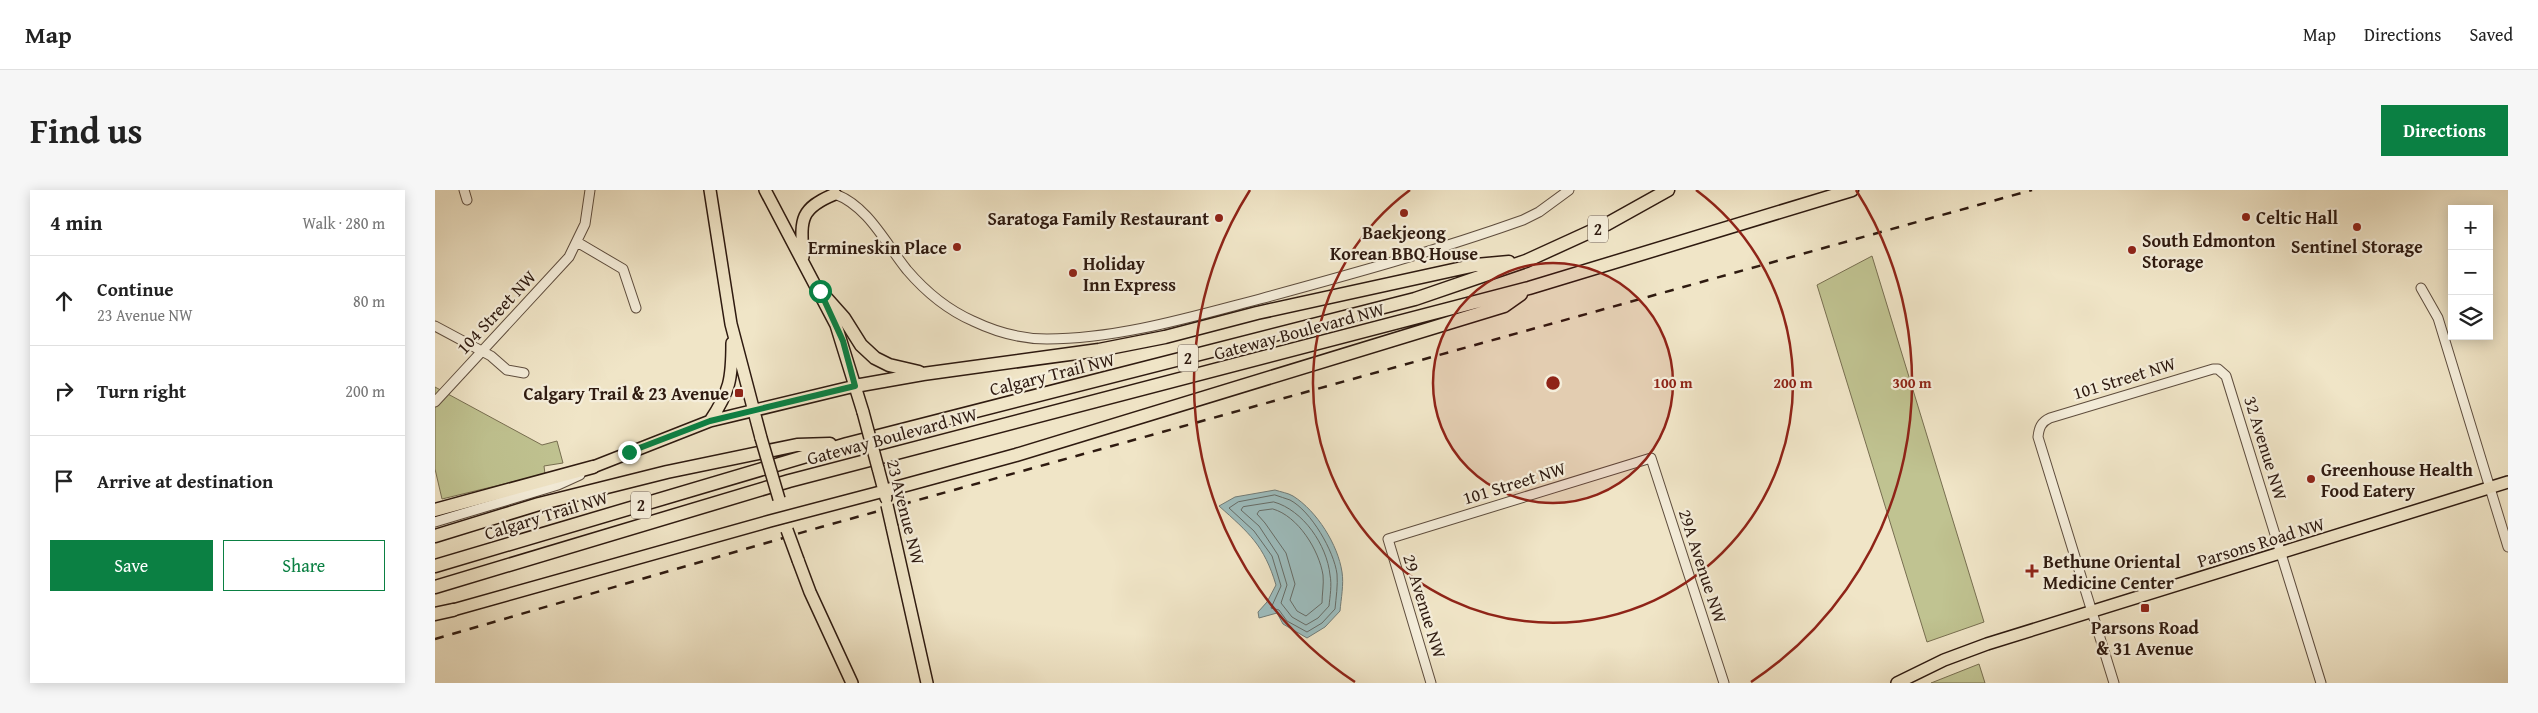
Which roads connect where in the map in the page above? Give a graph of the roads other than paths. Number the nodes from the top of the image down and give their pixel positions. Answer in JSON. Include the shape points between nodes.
{"nodes":[{"id":1,"x":464,"y":190,"type":"edge"},
{"id":2,"x":590,"y":190,"type":"edge"},
{"id":3,"x":710,"y":190,"type":"edge"},
{"id":4,"x":765,"y":190,"type":"edge"},
{"id":5,"x":1569,"y":190,"type":"edge"},
{"id":6,"x":1667,"y":190,"type":"edge"},
{"id":7,"x":1852,"y":190,"type":"edge"},
{"id":8,"x":832,"y":192,"type":"edge"},
{"id":9,"x":467,"y":200,"type":"dead end"},
{"id":10,"x":577,"y":242,"type":"junction"},
{"id":11,"x":804,"y":261,"type":"junction"},
{"id":12,"x":1526,"y":261,"type":"junction"},
{"id":13,"x":1529,"y":288,"type":"junction"},
{"id":14,"x":2421,"y":288,"type":"dead end"},
{"id":15,"x":820,"y":291,"type":"junction"},
{"id":16,"x":636,"y":308,"type":"dead end"},
{"id":17,"x":731,"y":324,"type":"junction"},
{"id":18,"x":435,"y":326,"type":"edge"},
{"id":19,"x":481,"y":352,"type":"junction"},
{"id":20,"x":2218,"y":370,"type":"joint"},
{"id":21,"x":524,"y":373,"type":"dead end"},
{"id":22,"x":923,"y":374,"type":"junction"},
{"id":23,"x":855,"y":386,"type":"junction"},
{"id":24,"x":435,"y":402,"type":"edge"},
{"id":25,"x":753,"y":409,"type":"junction"},
{"id":26,"x":710,"y":421,"type":"junction"},
{"id":27,"x":847,"y":444,"type":"junction"},
{"id":28,"x":1651,"y":458,"type":"joint"},
{"id":29,"x":593,"y":467,"type":"junction"},
{"id":30,"x":2508,"y":484,"type":"edge"},
{"id":31,"x":2493,"y":488,"type":"junction"},
{"id":32,"x":884,"y":491,"type":"junction"},
{"id":33,"x":435,"y":510,"type":"edge"},
{"id":34,"x":784,"y":517,"type":"junction"},
{"id":35,"x":435,"y":522,"type":"edge"},
{"id":36,"x":435,"y":536,"type":"edge"},
{"id":37,"x":1388,"y":539,"type":"joint"},
{"id":38,"x":2508,"y":547,"type":"edge"},
{"id":39,"x":2281,"y":554,"type":"junction"},
{"id":40,"x":435,"y":566,"type":"edge"},
{"id":41,"x":435,"y":587,"type":"edge"},
{"id":42,"x":453,"y":610,"type":"joint"},
{"id":43,"x":2092,"y":612,"type":"junction"},
{"id":44,"x":435,"y":615,"type":"edge"},
{"id":45,"x":852,"y":683,"type":"edge"},
{"id":46,"x":927,"y":683,"type":"edge"},
{"id":47,"x":1431,"y":683,"type":"edge"},
{"id":48,"x":1724,"y":683,"type":"edge"},
{"id":49,"x":1897,"y":683,"type":"edge"},
{"id":50,"x":2114,"y":683,"type":"edge"},
{"id":51,"x":2321,"y":683,"type":"edge"}],
"edges":[{"from":1,"to":9,"type":"street"},
{"from":2,"to":10,"type":"street","name":"104 Street NW","via":[[587,213]]},
{"from":3,"to":17,"type":"main road"},
{"from":4,"to":11,"type":"main road","name":"23 Avenue NW"},
{"from":5,"to":8,"type":"street","name":"Calgary Trail NW","via":[[1523,220],[1379,266],[1175,320],[1095,335],[1046,339],[1018,336],[991,328],[948,307],[913,276],[855,205]]},
{"from":6,"to":12,"type":"highway","name":"Calgary Trail NW","number":"2","via":[[1607,224]]},
{"from":7,"to":13,"type":"highway","name":"Gateway Boulevard NW","number":"2"},
{"from":8,"to":11,"type":"main road","via":[[812,205],[803,218]]},
{"from":10,"to":16,"type":"street","via":[[623,269]]},
{"from":10,"to":19,"type":"street","name":"104 Street NW","via":[[569,257]]},
{"from":11,"to":15,"type":"main road","name":"23 Avenue NW"},
{"from":12,"to":22,"type":"highway","via":[[1476,265],[1118,346]]},
{"from":12,"to":27,"type":"highway","name":"Calgary Trail NW","number":"2","via":[[1415,299]]},
{"from":13,"to":32,"type":"highway","via":[[1504,306],[1016,455]]},
{"from":13,"to":41,"type":"highway","name":"Gateway Boulevard NW","number":"2","via":[[817,473]]},
{"from":14,"to":31,"type":"street","via":[[2437,318]]},
{"from":15,"to":22,"type":"highway","via":[[875,358]]},
{"from":15,"to":23,"type":"main road","name":"23 Avenue NW","via":[[843,341]]},
{"from":17,"to":25,"type":"main road"},
{"from":17,"to":26,"type":"main road","via":[[732,370],[729,385]]},
{"from":18,"to":19,"type":"street"},
{"from":19,"to":21,"type":"street","via":[[511,372]]},
{"from":19,"to":24,"type":"street","name":"104 Street NW"},
{"from":20,"to":39,"type":"street","name":"32 Avenue NW","via":[[2226,376]]},
{"from":20,"to":43,"type":"street","name":"101 Street NW","via":[[2208,369],[2053,416],[2042,423],[2038,437]]},
{"from":22,"to":23,"type":"highway"},
{"from":23,"to":25,"type":"main road"},
{"from":23,"to":32,"type":"main road","name":"23 Avenue NW","bridge":true},
{"from":25,"to":26,"type":"main road"},
{"from":25,"to":34,"type":"main road","bridge":true},
{"from":26,"to":29,"type":"main road"},
{"from":27,"to":36,"type":"highway","via":[[797,445],[667,472],[539,504]]},
{"from":27,"to":40,"type":"highway","name":"Calgary Trail NW","number":"2"},
{"from":28,"to":37,"type":"street","name":"101 Street NW"},
{"from":28,"to":48,"type":"street","name":"29A Avenue NW"},
{"from":29,"to":33,"type":"highway"},
{"from":29,"to":35,"type":"street","via":[[558,485]]},
{"from":30,"to":31,"type":"main road","name":"Parsons Road NW"},
{"from":31,"to":38,"type":"street"},
{"from":31,"to":39,"type":"main road","name":"Parsons Road NW"},
{"from":32,"to":34,"type":"main road"},
{"from":32,"to":46,"type":"main road","name":"23 Avenue NW","bridge":true},
{"from":34,"to":42,"type":"main road"},
{"from":34,"to":45,"type":"main road","bridge":true,"via":[[798,560]]},
{"from":37,"to":47,"type":"street","name":"29 Avenue NW"},
{"from":39,"to":43,"type":"main road","name":"Parsons Road NW"},
{"from":39,"to":51,"type":"street","name":"32 Avenue NW"},
{"from":42,"to":44,"type":"highway"},
{"from":43,"to":49,"type":"main road","name":"Parsons Road NW","via":[[1965,652]]},
{"from":43,"to":50,"type":"street"}]}
